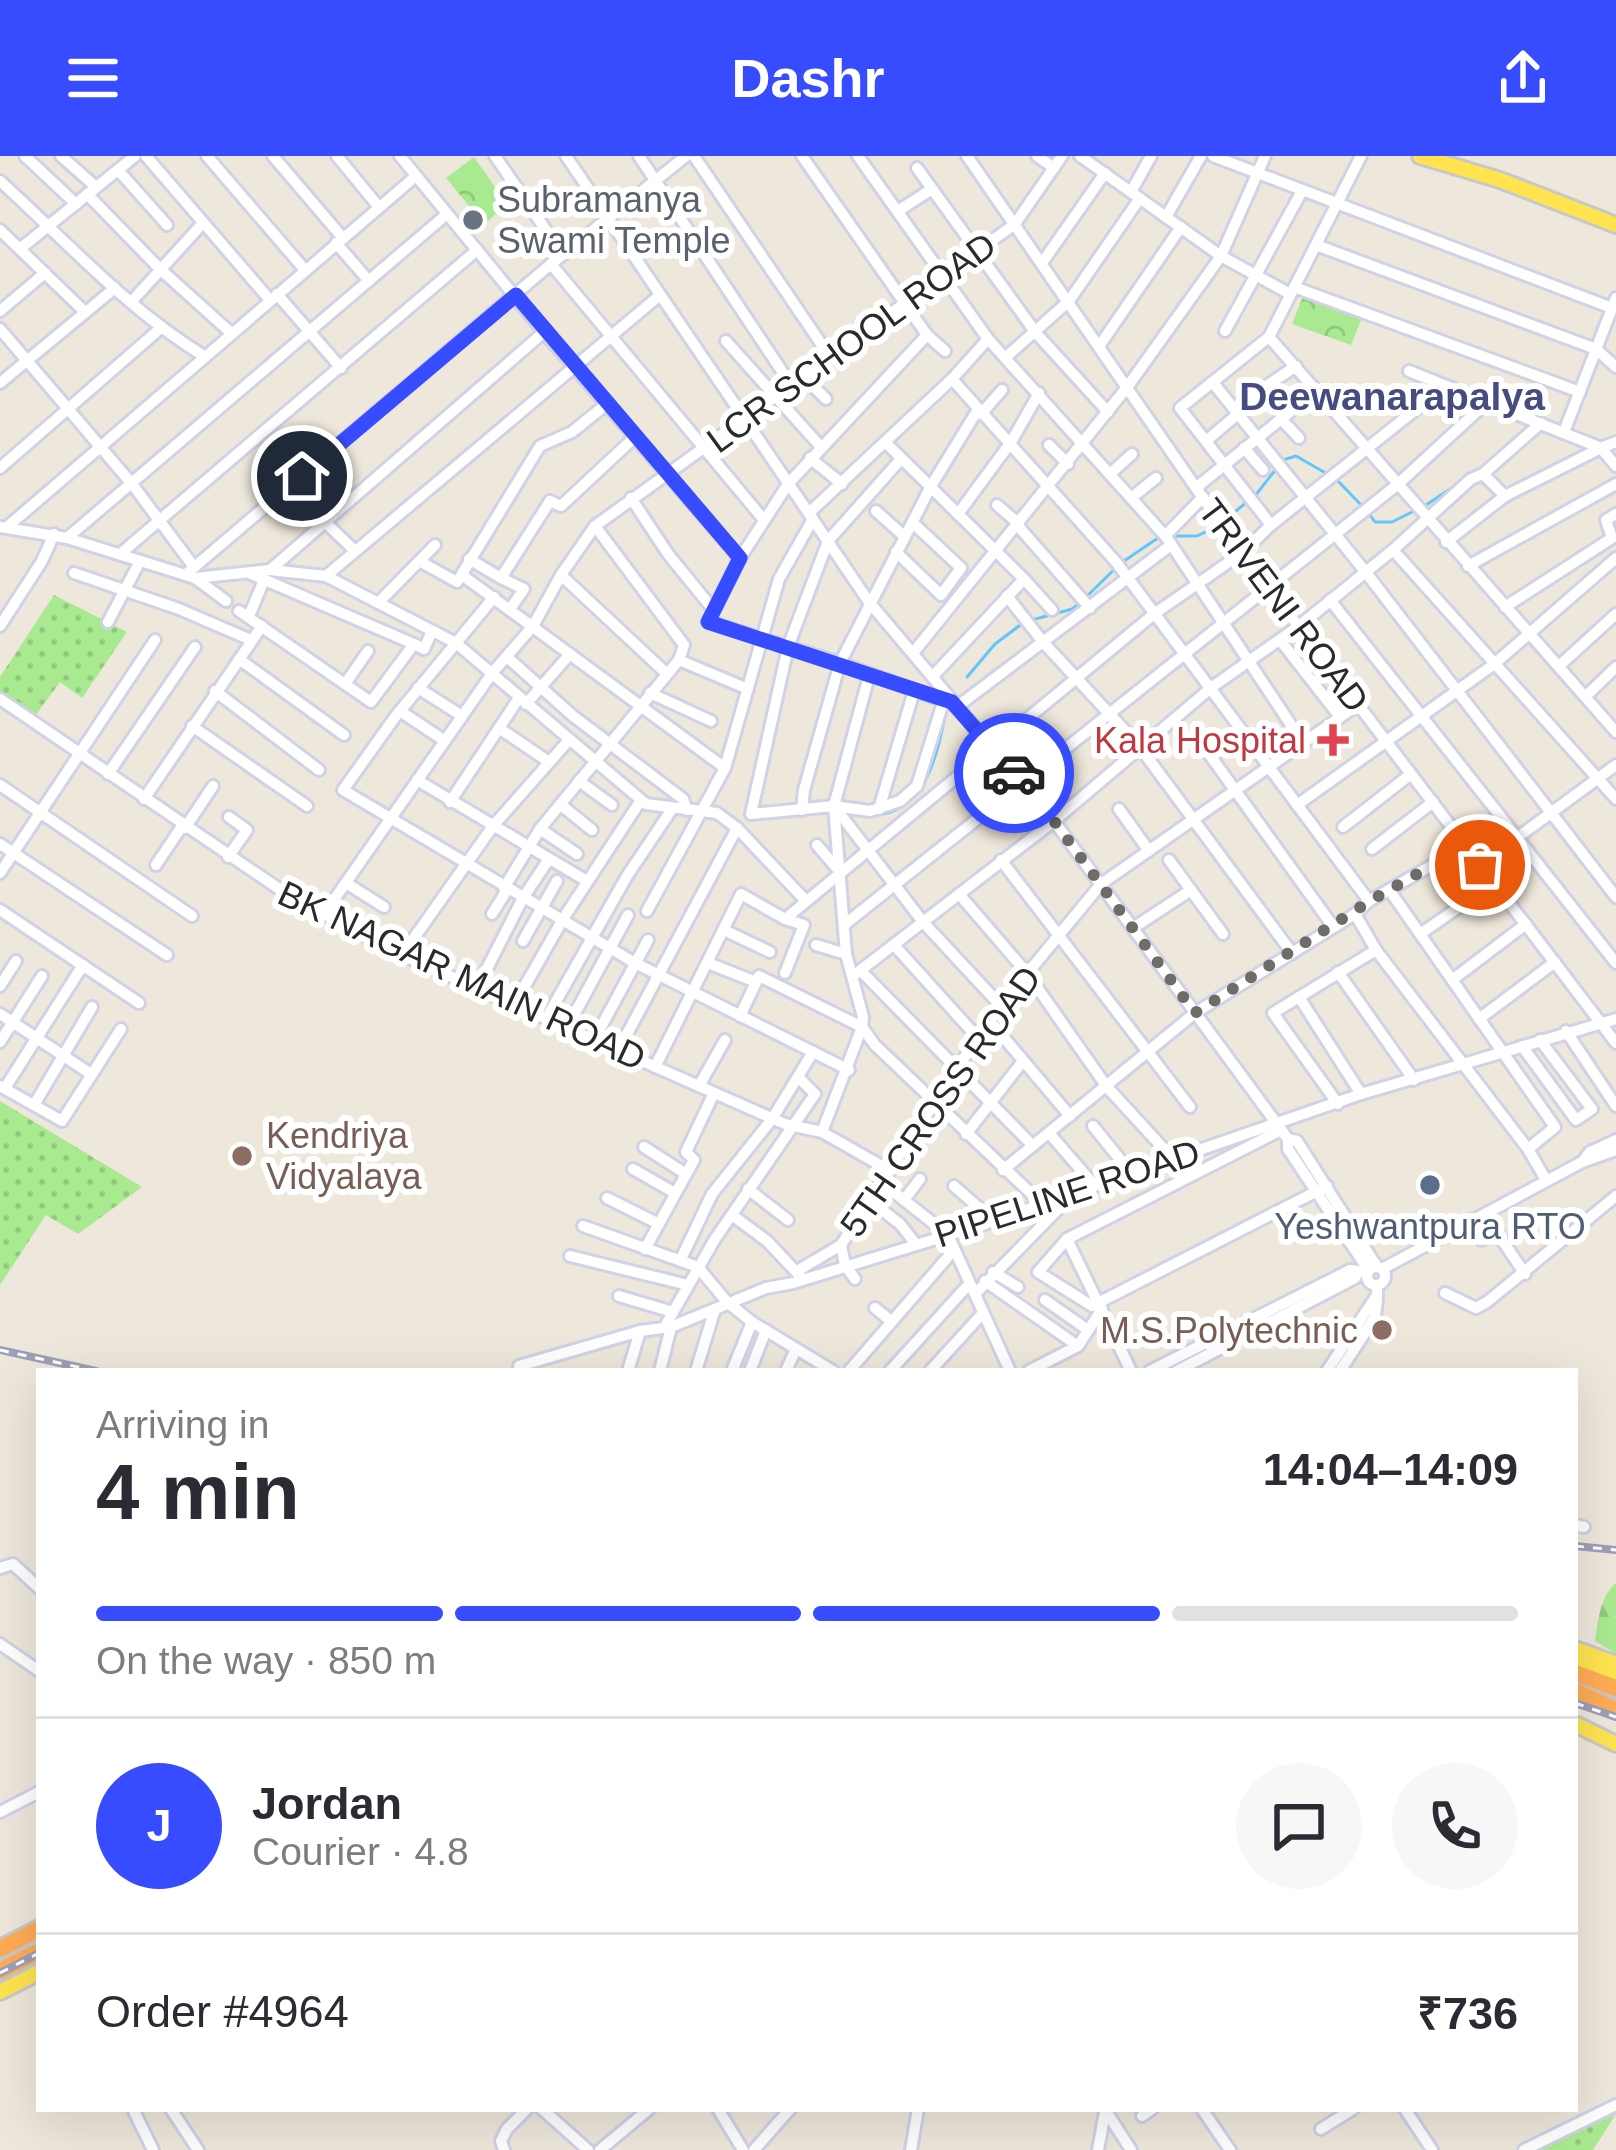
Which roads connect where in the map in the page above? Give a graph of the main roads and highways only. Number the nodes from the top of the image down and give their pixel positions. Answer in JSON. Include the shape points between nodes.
{"nodes":[{"id":1,"x":1420,"y":156,"type":"edge"},
{"id":2,"x":1616,"y":225,"type":"edge"},
{"id":3,"x":1578,"y":1650,"type":"edge"},
{"id":4,"x":1578,"y":1663,"type":"edge"},
{"id":5,"x":1616,"y":1664,"type":"edge"},
{"id":6,"x":1578,"y":1674,"type":"edge"},
{"id":7,"x":1616,"y":1678,"type":"edge"},
{"id":8,"x":1616,"y":1688,"type":"edge"},
{"id":9,"x":1578,"y":1692,"type":"edge"},
{"id":10,"x":1578,"y":1704,"type":"edge"},
{"id":11,"x":1616,"y":1710,"type":"edge"},
{"id":12,"x":1616,"y":1721,"type":"edge"},
{"id":13,"x":1578,"y":1725,"type":"edge"},
{"id":14,"x":1616,"y":1744,"type":"edge"},
{"id":15,"x":36,"y":1931,"type":"edge"},
{"id":16,"x":0,"y":1949,"type":"edge"},
{"id":17,"x":36,"y":1953,"type":"edge"},
{"id":18,"x":0,"y":1971,"type":"edge"},
{"id":19,"x":36,"y":1973,"type":"edge"},
{"id":20,"x":0,"y":1991,"type":"edge"}],
"edges":[{"from":1,"to":2,"type":"main road"},
{"from":3,"to":5,"type":"main road"},
{"from":4,"to":7,"type":"main road"},
{"from":6,"to":8,"type":"highway"},
{"from":9,"to":11,"type":"highway"},
{"from":10,"to":12,"type":"highway"},
{"from":13,"to":14,"type":"main road"},
{"from":15,"to":16,"type":"highway"},
{"from":17,"to":18,"type":"highway"},
{"from":19,"to":20,"type":"main road"}]}
